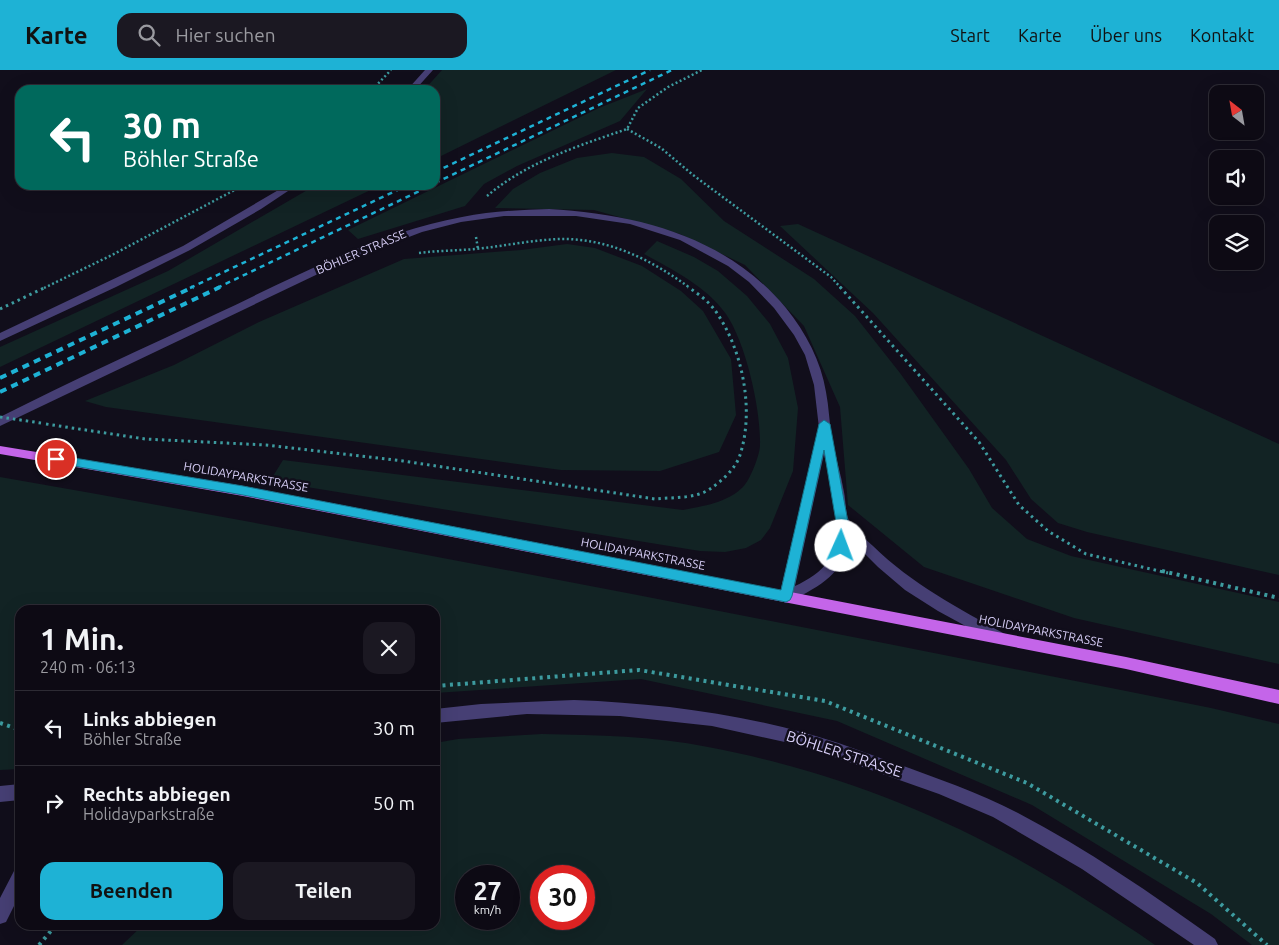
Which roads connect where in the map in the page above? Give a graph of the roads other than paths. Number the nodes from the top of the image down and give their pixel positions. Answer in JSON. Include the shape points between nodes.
{"nodes":[{"id":1,"x":430,"y":70,"type":"edge"},
{"id":2,"x":416,"y":85,"type":"edge"},
{"id":3,"x":285,"y":190,"type":"edge"},
{"id":4,"x":0,"y":337,"type":"edge"},
{"id":5,"x":0,"y":422,"type":"edge"},
{"id":6,"x":824,"y":424,"type":"junction"},
{"id":7,"x":0,"y":450,"type":"edge"},
{"id":8,"x":842,"y":522,"type":"junction"},
{"id":9,"x":786,"y":596,"type":"junction"},
{"id":10,"x":1002,"y":639,"type":"junction"},
{"id":11,"x":1279,"y":697,"type":"edge"},
{"id":12,"x":440,"y":715,"type":"edge"},
{"id":13,"x":15,"y":792,"type":"edge"},
{"id":14,"x":0,"y":794,"type":"edge"},
{"id":15,"x":15,"y":887,"type":"edge"},
{"id":16,"x":0,"y":916,"type":"edge"},
{"id":17,"x":1209,"y":945,"type":"edge"}],
"edges":[{"from":1,"to":2,"type":"street"},
{"from":3,"to":4,"type":"street","via":[[151,266]]},
{"from":5,"to":6,"type":"street","name":"BÖHLER STRASSE","via":[[361,250],[416,230],[473,217],[546,212],[606,217],[659,230],[707,250],[750,277],[786,314],[812,358],[822,392]]},
{"from":6,"to":8,"type":"street","name":"BÖHLER STRASSE"},
{"from":6,"to":9,"type":"street","name":"BÖHLER STRASSE"},
{"from":7,"to":9,"type":"main road","name":"HOLIDAYPARKSTRASSE","via":[[243,491]]},
{"from":8,"to":9,"type":"street","name":"BÖHLER STRASSE","via":[[841,546],[834,563],[812,584]]},
{"from":8,"to":10,"type":"street","via":[[867,550],[910,586]]},
{"from":9,"to":10,"type":"main road","name":"HOLIDAYPARKSTRASSE"},
{"from":10,"to":11,"type":"main road","name":"HOLIDAYPARKSTRASSE"},
{"from":12,"to":17,"type":"street","name":"BÖHLER STRASSE","via":[[504,708],[596,707],[663,713],[803,739],[943,788],[1011,818],[1157,908]]},
{"from":13,"to":14,"type":"street"},
{"from":15,"to":16,"type":"street"}]}
